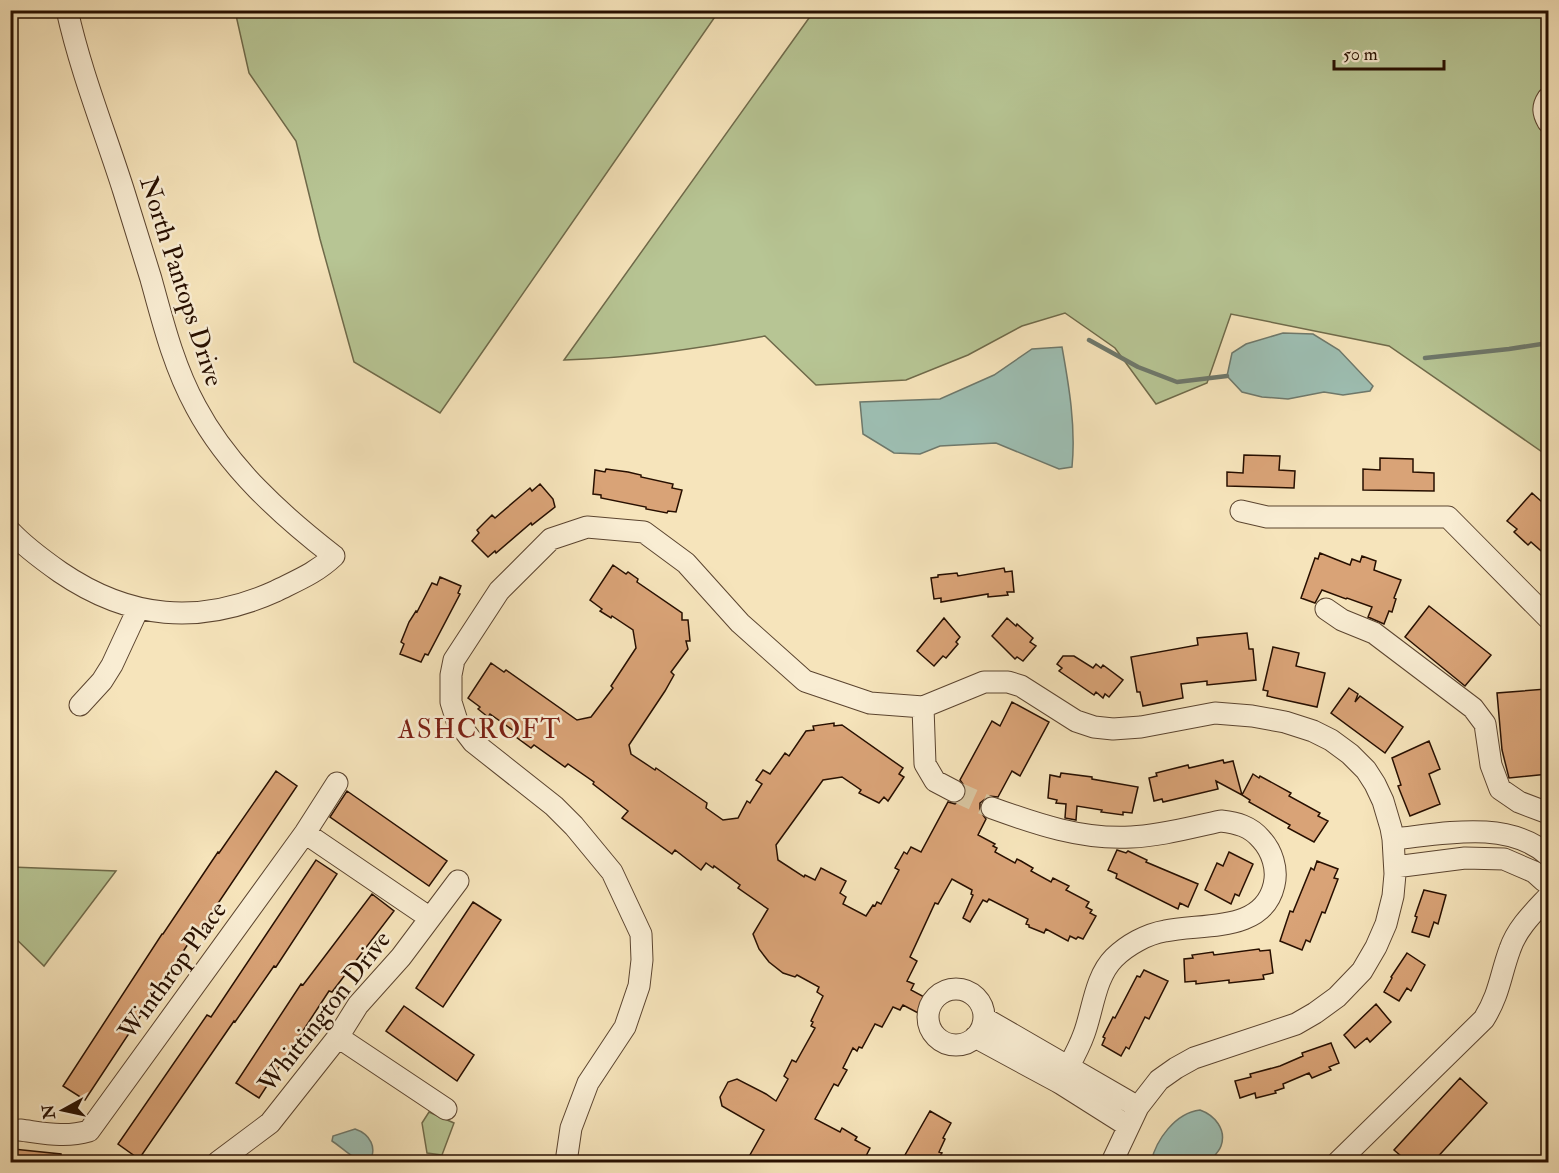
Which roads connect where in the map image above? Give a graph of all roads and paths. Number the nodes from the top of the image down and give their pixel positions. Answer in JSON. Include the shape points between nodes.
{"nodes":[{"id":1,"x":67,"y":10,"type":"edge"},
{"id":2,"x":1241,"y":511,"type":"dead end"},
{"id":3,"x":10,"y":531,"type":"edge"},
{"id":4,"x":138,"y":609,"type":"junction"},
{"id":5,"x":1326,"y":609,"type":"dead end"},
{"id":6,"x":1548,"y":618,"type":"edge"},
{"id":7,"x":80,"y":705,"type":"dead end"},
{"id":8,"x":923,"y":707,"type":"junction"},
{"id":9,"x":337,"y":783,"type":"dead end"},
{"id":10,"x":954,"y":791,"type":"tunnel mouth"},
{"id":11,"x":992,"y":808,"type":"tunnel mouth"},
{"id":12,"x":1548,"y":813,"type":"edge"},
{"id":13,"x":305,"y":833,"type":"junction"},
{"id":14,"x":1394,"y":839,"type":"junction"},
{"id":15,"x":1548,"y":855,"type":"edge"},
{"id":16,"x":1395,"y":867,"type":"junction"},
{"id":17,"x":458,"y":880,"type":"dead end"},
{"id":18,"x":1548,"y":882,"type":"edge"},
{"id":19,"x":1548,"y":897,"type":"edge"},
{"id":20,"x":430,"y":918,"type":"junction"},
{"id":21,"x":980,"y":1028,"type":"dead end"},
{"id":22,"x":338,"y":1037,"type":"junction"},
{"id":23,"x":1064,"y":1074,"type":"junction"},
{"id":24,"x":1138,"y":1107,"type":"junction"},
{"id":25,"x":446,"y":1109,"type":"dead end"},
{"id":26,"x":1128,"y":1126,"type":"junction"},
{"id":27,"x":20,"y":1130,"type":"dead end"},
{"id":28,"x":218,"y":1162,"type":"edge"},
{"id":29,"x":566,"y":1162,"type":"edge"},
{"id":30,"x":1112,"y":1162,"type":"edge"},
{"id":31,"x":1338,"y":1162,"type":"edge"}],
"edges":[{"from":1,"to":4,"type":"street","name":"North Pantops Drive","via":[[170,346],[188,390],[233,463],[334,556],[312,574],[231,607],[184,614]]},
{"from":2,"to":6,"type":"street","via":[[1267,517],[1448,517]]},
{"from":3,"to":4,"type":"street","via":[[79,585]]},
{"from":4,"to":7,"type":"street","via":[[112,665]]},
{"from":5,"to":12,"type":"street","via":[[1374,633],[1473,708],[1485,724],[1491,765],[1500,789],[1519,802]]},
{"from":8,"to":10,"type":"street","via":[[925,764],[935,781]]},
{"from":8,"to":14,"type":"street","via":[[993,681],[1021,687],[1076,721],[1094,727],[1141,727],[1215,713],[1286,722],[1331,740],[1366,770],[1383,801]]},
{"from":8,"to":29,"type":"street","via":[[870,703],[805,681],[740,623],[686,563],[644,532],[587,527],[551,539],[499,591],[454,660],[451,702],[457,721],[473,742],[574,826],[612,872],[641,934],[639,986],[625,1027],[588,1083],[571,1128]]},
{"from":9,"to":13,"type":"street","name":"Winthrop Place"},
{"from":11,"to":23,"type":"street","via":[[1038,825],[1101,837],[1131,837],[1221,821],[1235,823],[1257,834],[1272,857],[1272,895],[1255,914],[1233,922],[1164,931],[1141,939],[1112,959],[1084,1034]]},
{"from":13,"to":20,"type":"street"},
{"from":13,"to":27,"type":"street","name":"Winthrop Place","via":[[89,1131],[59,1136]]},
{"from":14,"to":15,"type":"street","via":[[1456,832],[1496,833],[1514,837]]},
{"from":14,"to":16,"type":"street"},
{"from":16,"to":18,"type":"street","via":[[1465,858],[1504,859]]},
{"from":16,"to":24,"type":"street","via":[[1393,896],[1377,947],[1342,993],[1296,1024],[1176,1068],[1153,1086]]},
{"from":17,"to":20,"type":"street","name":"Whittington Drive"},
{"from":19,"to":31,"type":"street","via":[[1519,930],[1510,947],[1499,989],[1484,1019]]},
{"from":20,"to":22,"type":"street","name":"Whittington Drive","via":[[358,1005]]},
{"from":21,"to":23,"type":"street"},
{"from":22,"to":25,"type":"street"},
{"from":22,"to":28,"type":"street","name":"Whittington Drive","via":[[270,1123]]},
{"from":23,"to":24,"type":"street"},
{"from":23,"to":26,"type":"street"},
{"from":24,"to":26,"type":"street"},
{"from":26,"to":30,"type":"street"}]}
